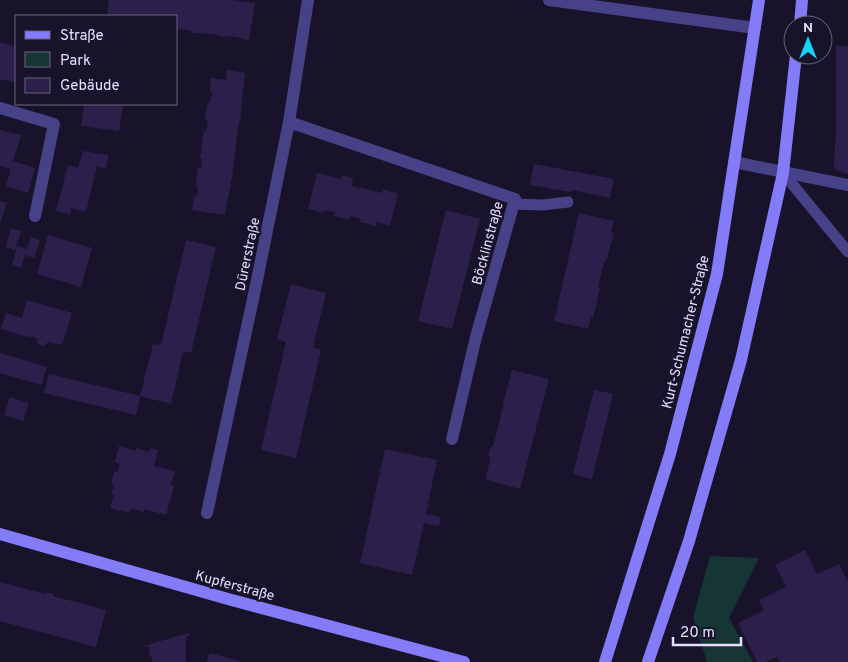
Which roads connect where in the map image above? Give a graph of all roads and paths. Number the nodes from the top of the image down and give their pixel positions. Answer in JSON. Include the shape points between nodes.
{"nodes":[{"id":1,"x":308,"y":0,"type":"edge"},
{"id":2,"x":549,"y":0,"type":"edge"},
{"id":3,"x":758,"y":0,"type":"edge"},
{"id":4,"x":802,"y":0,"type":"edge"},
{"id":5,"x":801,"y":15,"type":"edge"},
{"id":6,"x":755,"y":28,"type":"junction"},
{"id":7,"x":795,"y":65,"type":"edge"},
{"id":8,"x":0,"y":108,"type":"edge"},
{"id":9,"x":288,"y":122,"type":"junction"},
{"id":10,"x":734,"y":162,"type":"junction"},
{"id":11,"x":783,"y":173,"type":"junction"},
{"id":12,"x":848,"y":185,"type":"edge"},
{"id":13,"x":568,"y":202,"type":"dead end"},
{"id":14,"x":514,"y":204,"type":"junction"},
{"id":15,"x":35,"y":216,"type":"dead end"},
{"id":16,"x":848,"y":252,"type":"edge"},
{"id":17,"x":452,"y":439,"type":"dead end"},
{"id":18,"x":206,"y":512,"type":"dead end"},
{"id":19,"x":0,"y":534,"type":"edge"},
{"id":20,"x":464,"y":662,"type":"edge"},
{"id":21,"x":604,"y":662,"type":"edge"},
{"id":22,"x":648,"y":662,"type":"edge"}],
"edges":[{"from":1,"to":9,"type":"street","name":"Dürerstraße"},
{"from":2,"to":6,"type":"street"},
{"from":3,"to":6,"type":"main road","name":"Kurt-Schumacher-Straße"},
{"from":4,"to":5,"type":"main road"},
{"from":6,"to":10,"type":"main road","name":"Kurt-Schumacher-Straße"},
{"from":7,"to":11,"type":"main road"},
{"from":8,"to":15,"type":"street","via":[[54,124]]},
{"from":9,"to":14,"type":"street","name":"Böcklinstraße","via":[[515,199]]},
{"from":9,"to":18,"type":"street","name":"Dürerstraße"},
{"from":10,"to":11,"type":"street"},
{"from":10,"to":21,"type":"main road","name":"Kurt-Schumacher-Straße","via":[[717,274],[670,454]]},
{"from":11,"to":12,"type":"street"},
{"from":11,"to":16,"type":"lane"},
{"from":11,"to":22,"type":"main road","via":[[742,360],[689,541]]},
{"from":13,"to":14,"type":"lane"},
{"from":14,"to":17,"type":"street","name":"Böcklinstraße","via":[[476,337]]},
{"from":19,"to":20,"type":"main road","name":"Kupferstraße"}]}
